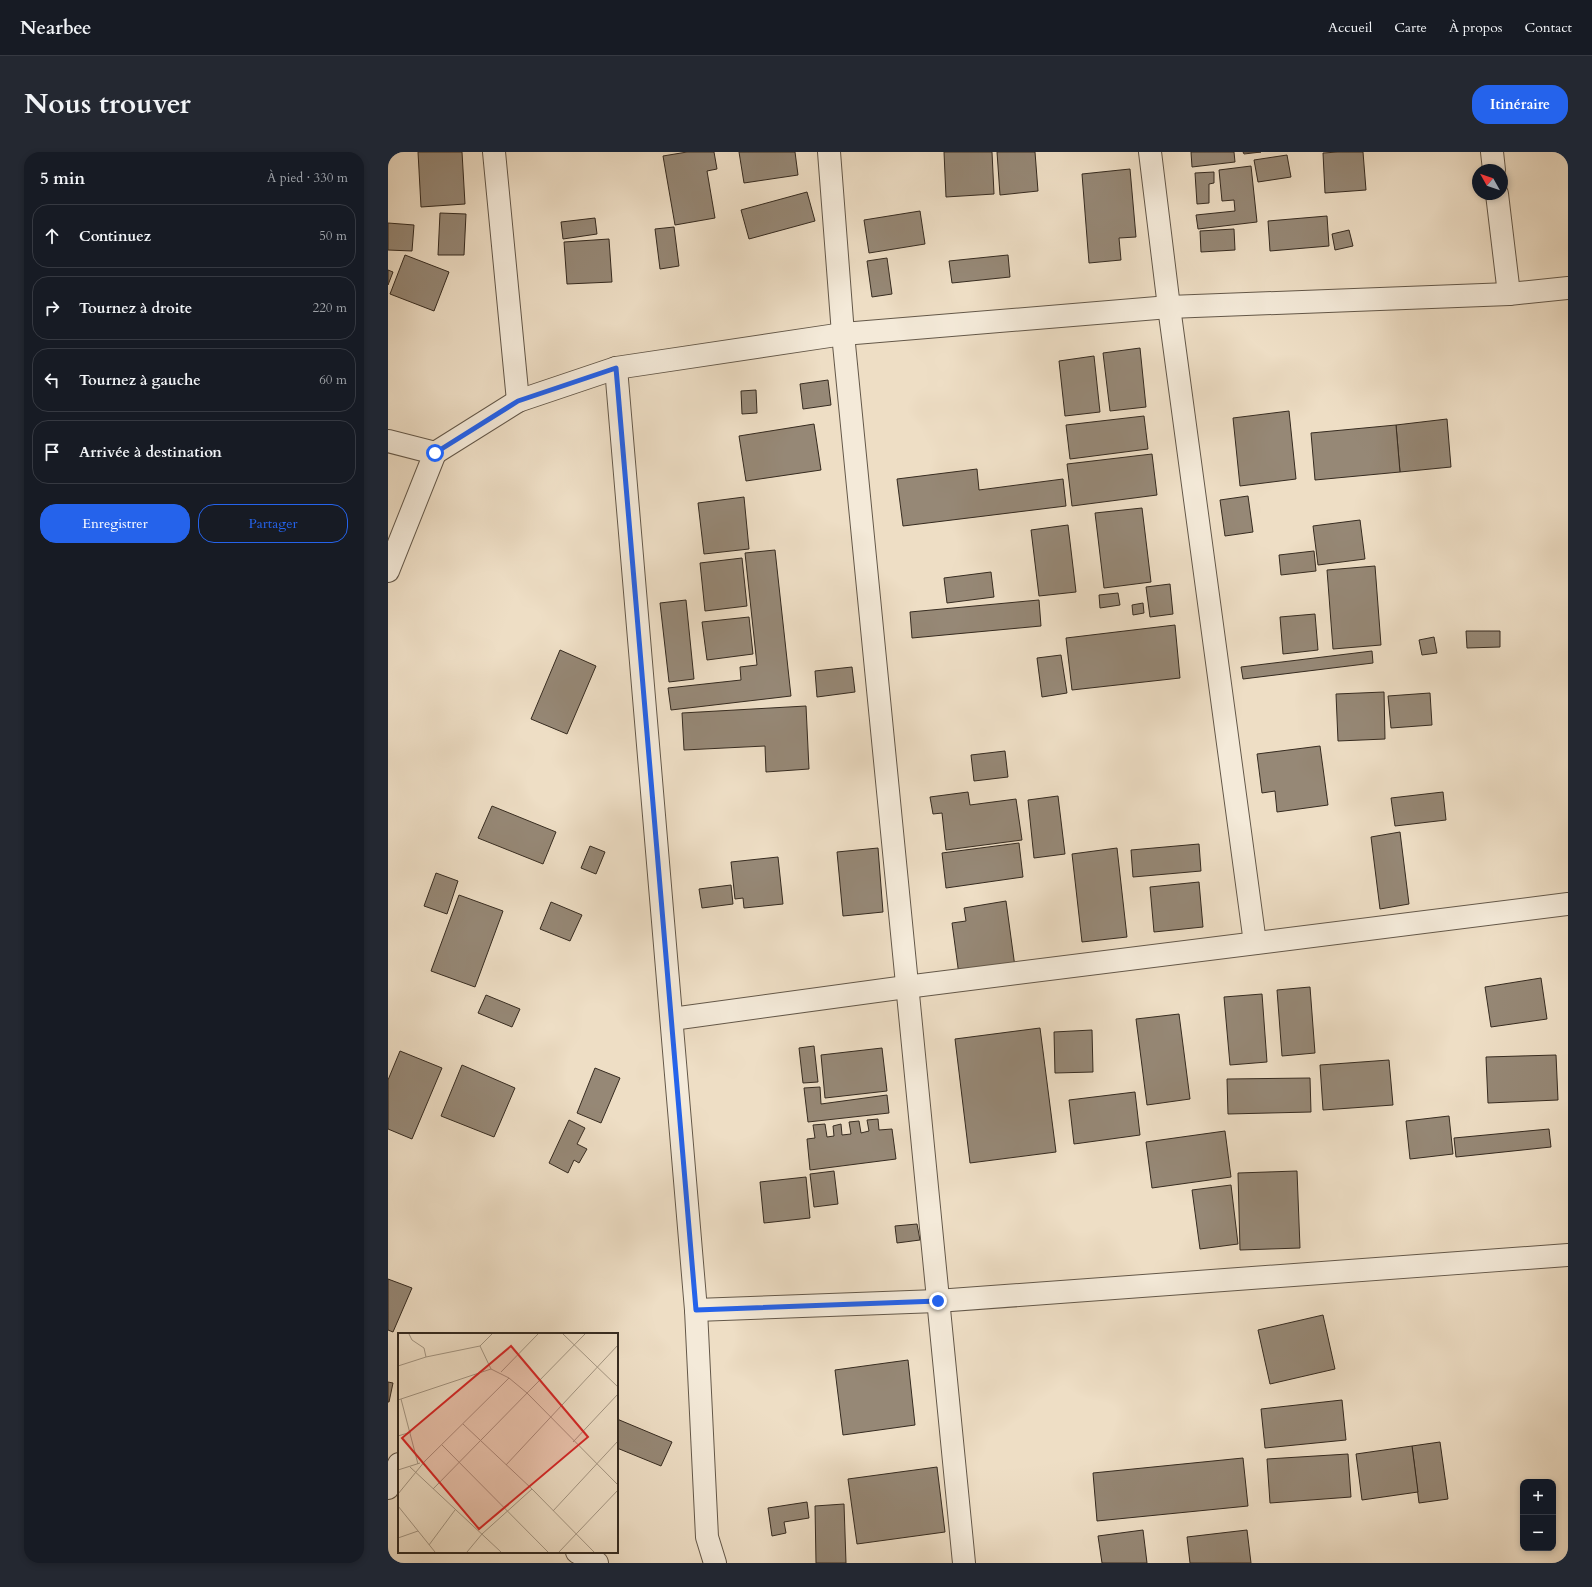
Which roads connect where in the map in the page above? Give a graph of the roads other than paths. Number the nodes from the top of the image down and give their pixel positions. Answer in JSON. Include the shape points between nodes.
{"nodes":[{"id":1,"x":494,"y":152,"type":"edge"},
{"id":2,"x":829,"y":152,"type":"edge"},
{"id":3,"x":1150,"y":152,"type":"edge"},
{"id":4,"x":1492,"y":152,"type":"edge"},
{"id":5,"x":1493,"y":164,"type":"edge"},
{"id":6,"x":1498,"y":200,"type":"edge"},
{"id":7,"x":1568,"y":288,"type":"edge"},
{"id":8,"x":1509,"y":294,"type":"junction"},
{"id":9,"x":1169,"y":307,"type":"junction"},
{"id":10,"x":842,"y":334,"type":"junction"},
{"id":11,"x":616,"y":368,"type":"junction"},
{"id":12,"x":518,"y":401,"type":"junction"},
{"id":13,"x":388,"y":441,"type":"edge"},
{"id":14,"x":435,"y":453,"type":"junction"},
{"id":15,"x":388,"y":571,"type":"edge"},
{"id":16,"x":1568,"y":904,"type":"edge"},
{"id":17,"x":1255,"y":943,"type":"junction"},
{"id":18,"x":906,"y":987,"type":"junction"},
{"id":19,"x":672,"y":1019,"type":"junction"},
{"id":20,"x":1568,"y":1254,"type":"edge"},
{"id":21,"x":938,"y":1301,"type":"junction"},
{"id":22,"x":696,"y":1310,"type":"junction"},
{"id":23,"x":388,"y":1451,"type":"edge"},
{"id":24,"x":398,"y":1456,"type":"edge"},
{"id":25,"x":398,"y":1466,"type":"edge"},
{"id":26,"x":388,"y":1488,"type":"edge"},
{"id":27,"x":707,"y":1537,"type":"junction"},
{"id":28,"x":579,"y":1553,"type":"edge"},
{"id":29,"x":597,"y":1563,"type":"edge"},
{"id":30,"x":700,"y":1563,"type":"edge"},
{"id":31,"x":714,"y":1563,"type":"edge"},
{"id":32,"x":964,"y":1563,"type":"edge"}],
"edges":[{"from":1,"to":12,"type":"street"},
{"from":2,"to":10,"type":"street"},
{"from":3,"to":9,"type":"street"},
{"from":4,"to":5,"type":"street"},
{"from":6,"to":8,"type":"street"},
{"from":7,"to":8,"type":"street"},
{"from":8,"to":9,"type":"street"},
{"from":9,"to":10,"type":"street"},
{"from":9,"to":17,"type":"street"},
{"from":10,"to":11,"type":"street"},
{"from":10,"to":18,"type":"street"},
{"from":11,"to":12,"type":"street"},
{"from":11,"to":19,"type":"street"},
{"from":12,"to":14,"type":"street"},
{"from":13,"to":14,"type":"street"},
{"from":14,"to":15,"type":"street"},
{"from":16,"to":17,"type":"street"},
{"from":17,"to":18,"type":"street"},
{"from":18,"to":19,"type":"street"},
{"from":18,"to":21,"type":"street"},
{"from":19,"to":22,"type":"street"},
{"from":20,"to":21,"type":"street"},
{"from":21,"to":22,"type":"street"},
{"from":21,"to":32,"type":"street"},
{"from":22,"to":27,"type":"street"},
{"from":23,"to":24,"type":"street"},
{"from":25,"to":26,"type":"street"},
{"from":27,"to":30,"type":"street"},
{"from":27,"to":31,"type":"street"},
{"from":28,"to":29,"type":"street"}]}
